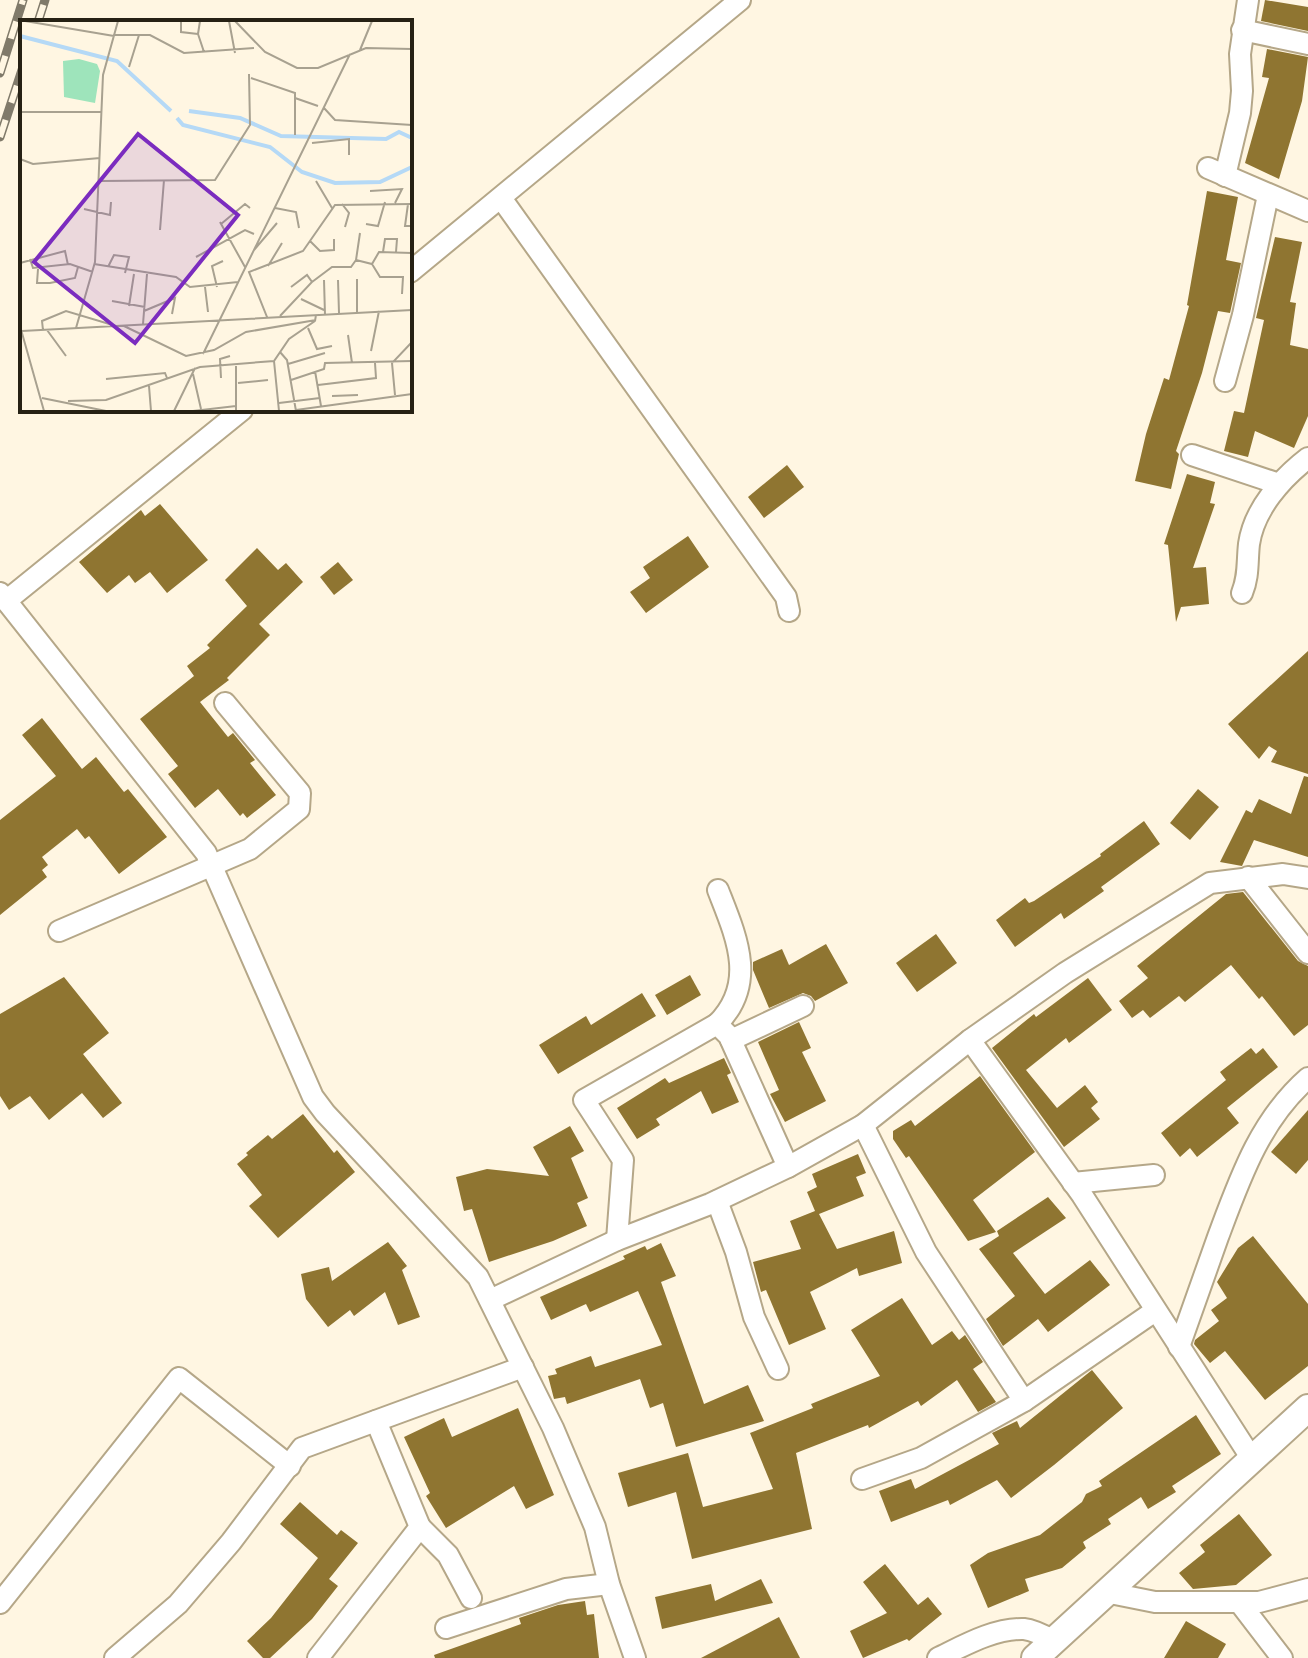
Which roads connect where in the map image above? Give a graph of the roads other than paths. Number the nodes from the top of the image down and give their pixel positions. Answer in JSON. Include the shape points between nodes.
{"nodes":[{"id":1,"x":740,"y":0,"type":"edge"},
{"id":2,"x":1248,"y":0,"type":"edge"},
{"id":3,"x":1242,"y":30,"type":"junction"},
{"id":4,"x":1308,"y":44,"type":"edge"},
{"id":5,"x":1268,"y":195,"type":"junction"},
{"id":6,"x":501,"y":198,"type":"junction"},
{"id":7,"x":1308,"y":211,"type":"edge"},
{"id":8,"x":412,"y":270,"type":"edge"},
{"id":9,"x":1225,"y":381,"type":"dead end"},
{"id":10,"x":239,"y":412,"type":"edge"},
{"id":11,"x":1192,"y":455,"type":"dead end"},
{"id":12,"x":1308,"y":458,"type":"edge"},
{"id":13,"x":1279,"y":484,"type":"junction"},
{"id":14,"x":1242,"y":593,"type":"dead end"},
{"id":15,"x":3,"y":597,"type":"edge"},
{"id":16,"x":789,"y":611,"type":"dead end"},
{"id":17,"x":225,"y":703,"type":"dead end"},
{"id":18,"x":211,"y":864,"type":"junction"},
{"id":19,"x":1248,"y":877,"type":"junction"},
{"id":20,"x":1308,"y":878,"type":"edge"},
{"id":21,"x":718,"y":890,"type":"dead end"},
{"id":22,"x":59,"y":931,"type":"dead end"},
{"id":23,"x":1308,"y":953,"type":"edge"},
{"id":24,"x":803,"y":1006,"type":"dead end"},
{"id":25,"x":717,"y":1024,"type":"junction"},
{"id":26,"x":731,"y":1040,"type":"junction"},
{"id":27,"x":970,"y":1040,"type":"junction"},
{"id":28,"x":1308,"y":1078,"type":"edge"},
{"id":29,"x":863,"y":1125,"type":"junction"},
{"id":30,"x":788,"y":1167,"type":"junction"},
{"id":31,"x":1154,"y":1175,"type":"dead end"},
{"id":32,"x":1073,"y":1183,"type":"junction"},
{"id":33,"x":717,"y":1201,"type":"junction"},
{"id":34,"x":617,"y":1240,"type":"junction"},
{"id":35,"x":490,"y":1300,"type":"junction"},
{"id":36,"x":1155,"y":1311,"type":"junction"},
{"id":37,"x":1179,"y":1347,"type":"junction"},
{"id":38,"x":523,"y":1367,"type":"junction"},
{"id":39,"x":778,"y":1369,"type":"dead end"},
{"id":40,"x":1024,"y":1401,"type":"junction"},
{"id":41,"x":1308,"y":1408,"type":"edge"},
{"id":42,"x":376,"y":1421,"type":"junction"},
{"id":43,"x":1252,"y":1459,"type":"junction"},
{"id":44,"x":290,"y":1466,"type":"junction"},
{"id":45,"x":862,"y":1479,"type":"dead end"},
{"id":46,"x":420,"y":1527,"type":"junction"},
{"id":47,"x":609,"y":1584,"type":"junction"},
{"id":48,"x":1308,"y":1589,"type":"edge"},
{"id":49,"x":1105,"y":1592,"type":"junction"},
{"id":50,"x":471,"y":1598,"type":"dead end"},
{"id":51,"x":1239,"y":1602,"type":"junction"},
{"id":52,"x":0,"y":1603,"type":"edge"},
{"id":53,"x":446,"y":1628,"type":"dead end"},
{"id":54,"x":1044,"y":1649,"type":"edge"},
{"id":55,"x":115,"y":1658,"type":"edge"},
{"id":56,"x":318,"y":1658,"type":"edge"},
{"id":57,"x":635,"y":1658,"type":"edge"},
{"id":58,"x":938,"y":1658,"type":"edge"},
{"id":59,"x":1282,"y":1658,"type":"edge"}],
"edges":[{"from":1,"to":6,"type":"street"},
{"from":2,"to":3,"type":"street"},
{"from":3,"to":4,"type":"street"},
{"from":3,"to":5,"type":"street","via":[[1240,113],[1217,172]]},
{"from":5,"to":7,"type":"street"},
{"from":5,"to":9,"type":"street"},
{"from":6,"to":8,"type":"street"},
{"from":6,"to":16,"type":"street","via":[[786,597]]},
{"from":10,"to":15,"type":"street"},
{"from":11,"to":13,"type":"street"},
{"from":12,"to":13,"type":"street"},
{"from":13,"to":14,"type":"street","via":[[1249,541],[1248,579]]},
{"from":15,"to":18,"type":"street"},
{"from":17,"to":18,"type":"street","via":[[300,793],[299,809],[250,849]]},
{"from":18,"to":22,"type":"street"},
{"from":18,"to":35,"type":"street","via":[[313,1097],[478,1277]]},
{"from":19,"to":20,"type":"street"},
{"from":19,"to":23,"type":"street"},
{"from":19,"to":27,"type":"street","via":[[1210,883],[1176,902]]},
{"from":21,"to":25,"type":"street","via":[[741,961],[729,1012]]},
{"from":24,"to":26,"type":"street"},
{"from":25,"to":26,"type":"street"},
{"from":25,"to":34,"type":"street","via":[[584,1100],[623,1160]]},
{"from":26,"to":30,"type":"street"},
{"from":27,"to":29,"type":"street"},
{"from":27,"to":32,"type":"street"},
{"from":28,"to":37,"type":"street","via":[[1280,1106],[1252,1151]]},
{"from":29,"to":30,"type":"street"},
{"from":29,"to":40,"type":"street","via":[[926,1252]]},
{"from":30,"to":33,"type":"street"},
{"from":31,"to":32,"type":"street"},
{"from":32,"to":36,"type":"street"},
{"from":33,"to":34,"type":"street"},
{"from":33,"to":39,"type":"street","via":[[754,1317]]},
{"from":34,"to":35,"type":"street"},
{"from":35,"to":38,"type":"street"},
{"from":36,"to":37,"type":"street"},
{"from":36,"to":40,"type":"street"},
{"from":37,"to":43,"type":"street"},
{"from":38,"to":42,"type":"street"},
{"from":38,"to":47,"type":"street","via":[[595,1527]]},
{"from":40,"to":45,"type":"street","via":[[921,1458]]},
{"from":41,"to":43,"type":"street"},
{"from":42,"to":44,"type":"street","via":[[302,1448]]},
{"from":42,"to":46,"type":"street"},
{"from":43,"to":49,"type":"street"},
{"from":44,"to":52,"type":"street","via":[[179,1378]]},
{"from":44,"to":55,"type":"street","via":[[178,1604]]},
{"from":46,"to":50,"type":"street","via":[[448,1555]]},
{"from":46,"to":56,"type":"street"},
{"from":47,"to":53,"type":"street","via":[[566,1589]]},
{"from":47,"to":57,"type":"street"},
{"from":48,"to":51,"type":"street"},
{"from":49,"to":51,"type":"street","via":[[1155,1602]]},
{"from":49,"to":54,"type":"street"},
{"from":51,"to":59,"type":"street"},
{"from":54,"to":58,"type":"street","via":[[1024,1629]]}]}
